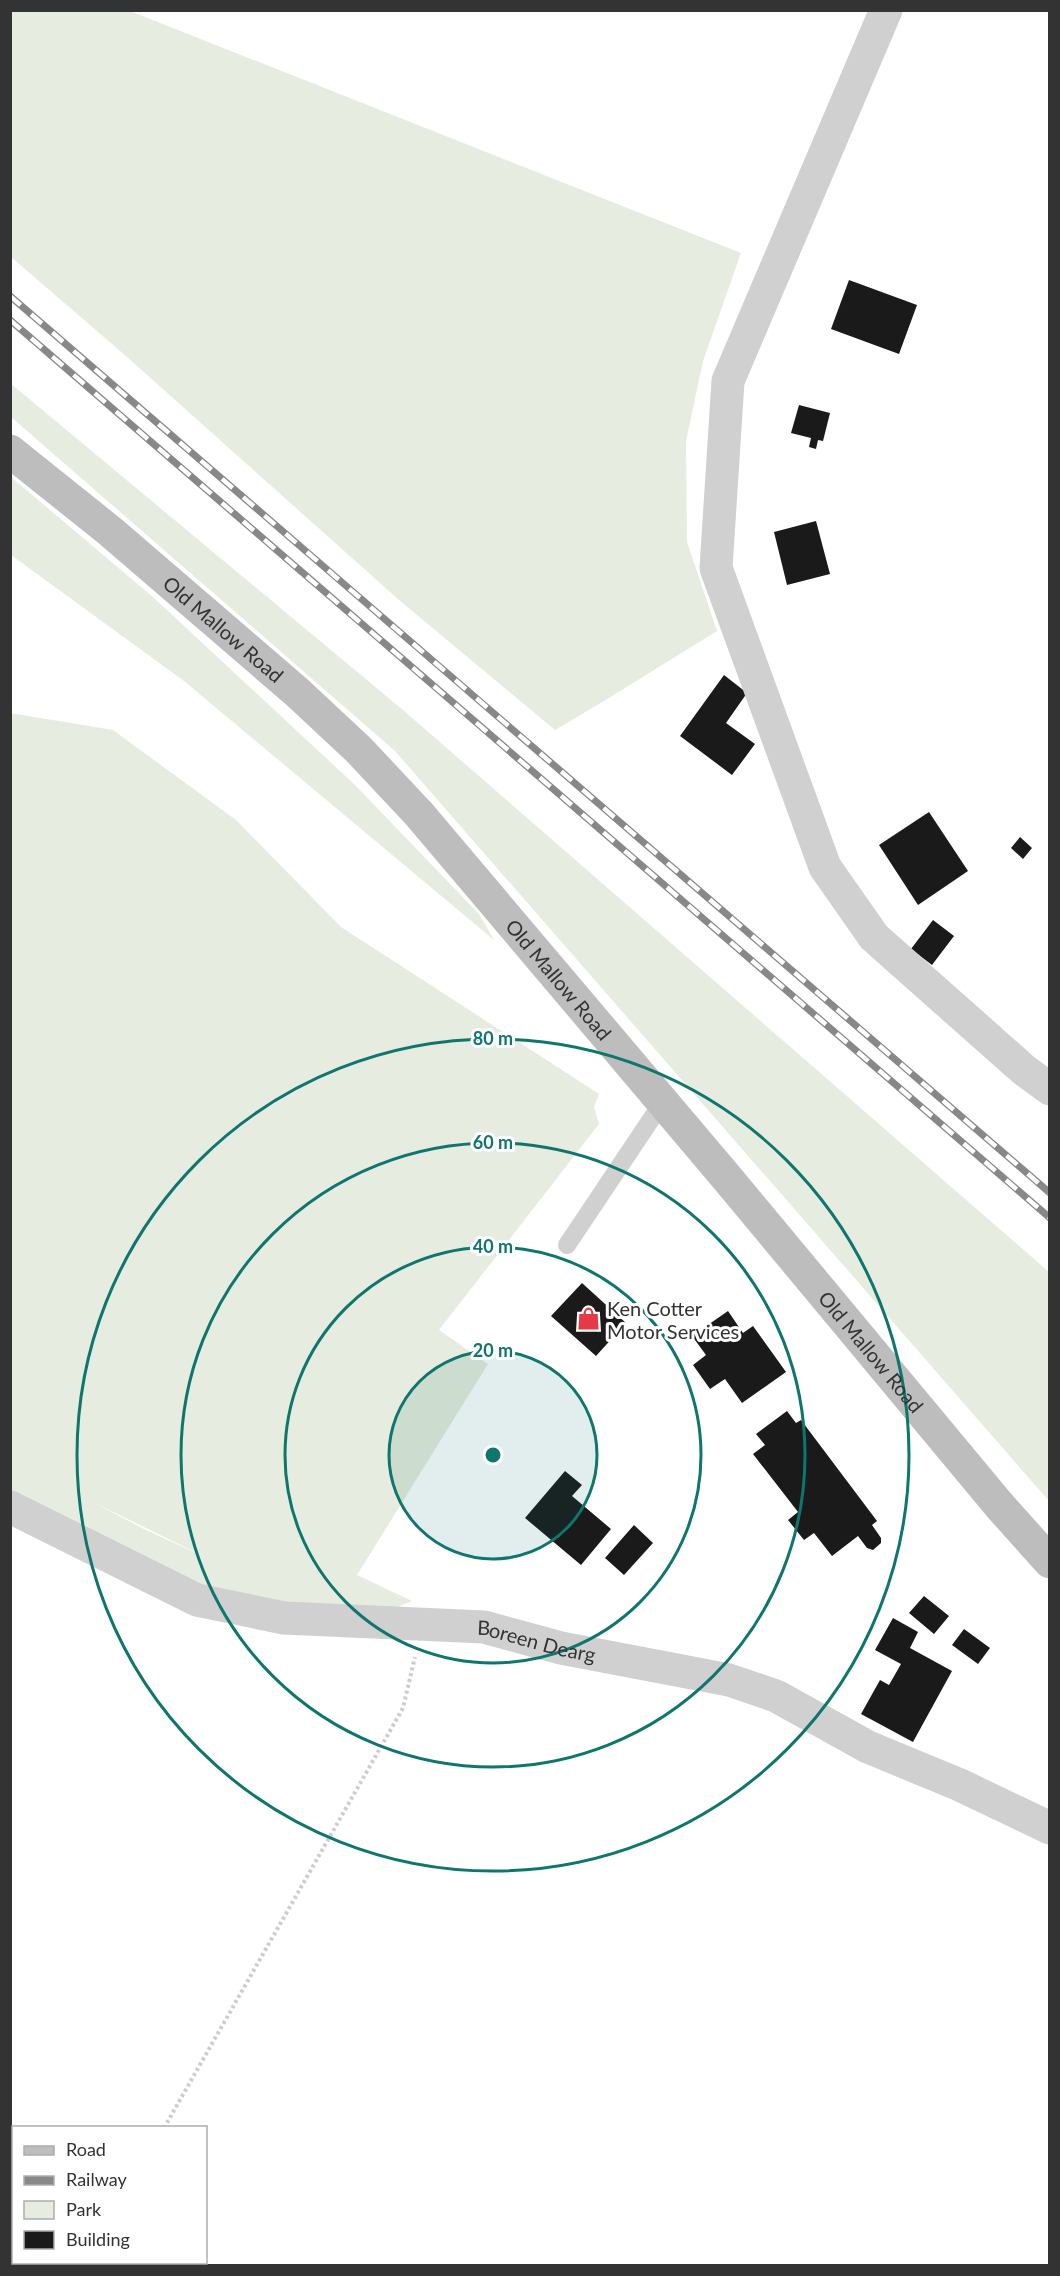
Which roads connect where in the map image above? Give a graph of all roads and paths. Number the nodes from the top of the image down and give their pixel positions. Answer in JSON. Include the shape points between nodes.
{"nodes":[{"id":1,"x":886,"y":10,"type":"edge"},
{"id":2,"x":10,"y":452,"type":"edge"},
{"id":3,"x":1050,"y":1089,"type":"edge"},
{"id":4,"x":663,"y":1103,"type":"junction"},
{"id":5,"x":567,"y":1245,"type":"dead end"},
{"id":6,"x":10,"y":1507,"type":"edge"},
{"id":7,"x":1050,"y":1562,"type":"edge"},
{"id":8,"x":422,"y":1624,"type":"junction"},
{"id":9,"x":1050,"y":1828,"type":"edge"},
{"id":10,"x":165,"y":2126,"type":"edge"}],
"edges":[{"from":1,"to":3,"type":"street","via":[[728,381],[716,568],[825,867],[874,937]]},
{"from":2,"to":4,"type":"street","name":"Old Mallow Road","via":[[129,548],[359,750],[419,814]]},
{"from":4,"to":5,"type":"lane"},
{"from":4,"to":7,"type":"street","name":"Old Mallow Road"},
{"from":6,"to":8,"type":"street","name":"Boreen Dearg","via":[[197,1600],[284,1618]]},
{"from":8,"to":9,"type":"street","name":"Boreen Dearg","via":[[484,1627],[561,1648],[729,1680],[776,1696],[868,1747]]},
{"from":8,"to":10,"type":"path","via":[[403,1708]]}]}
